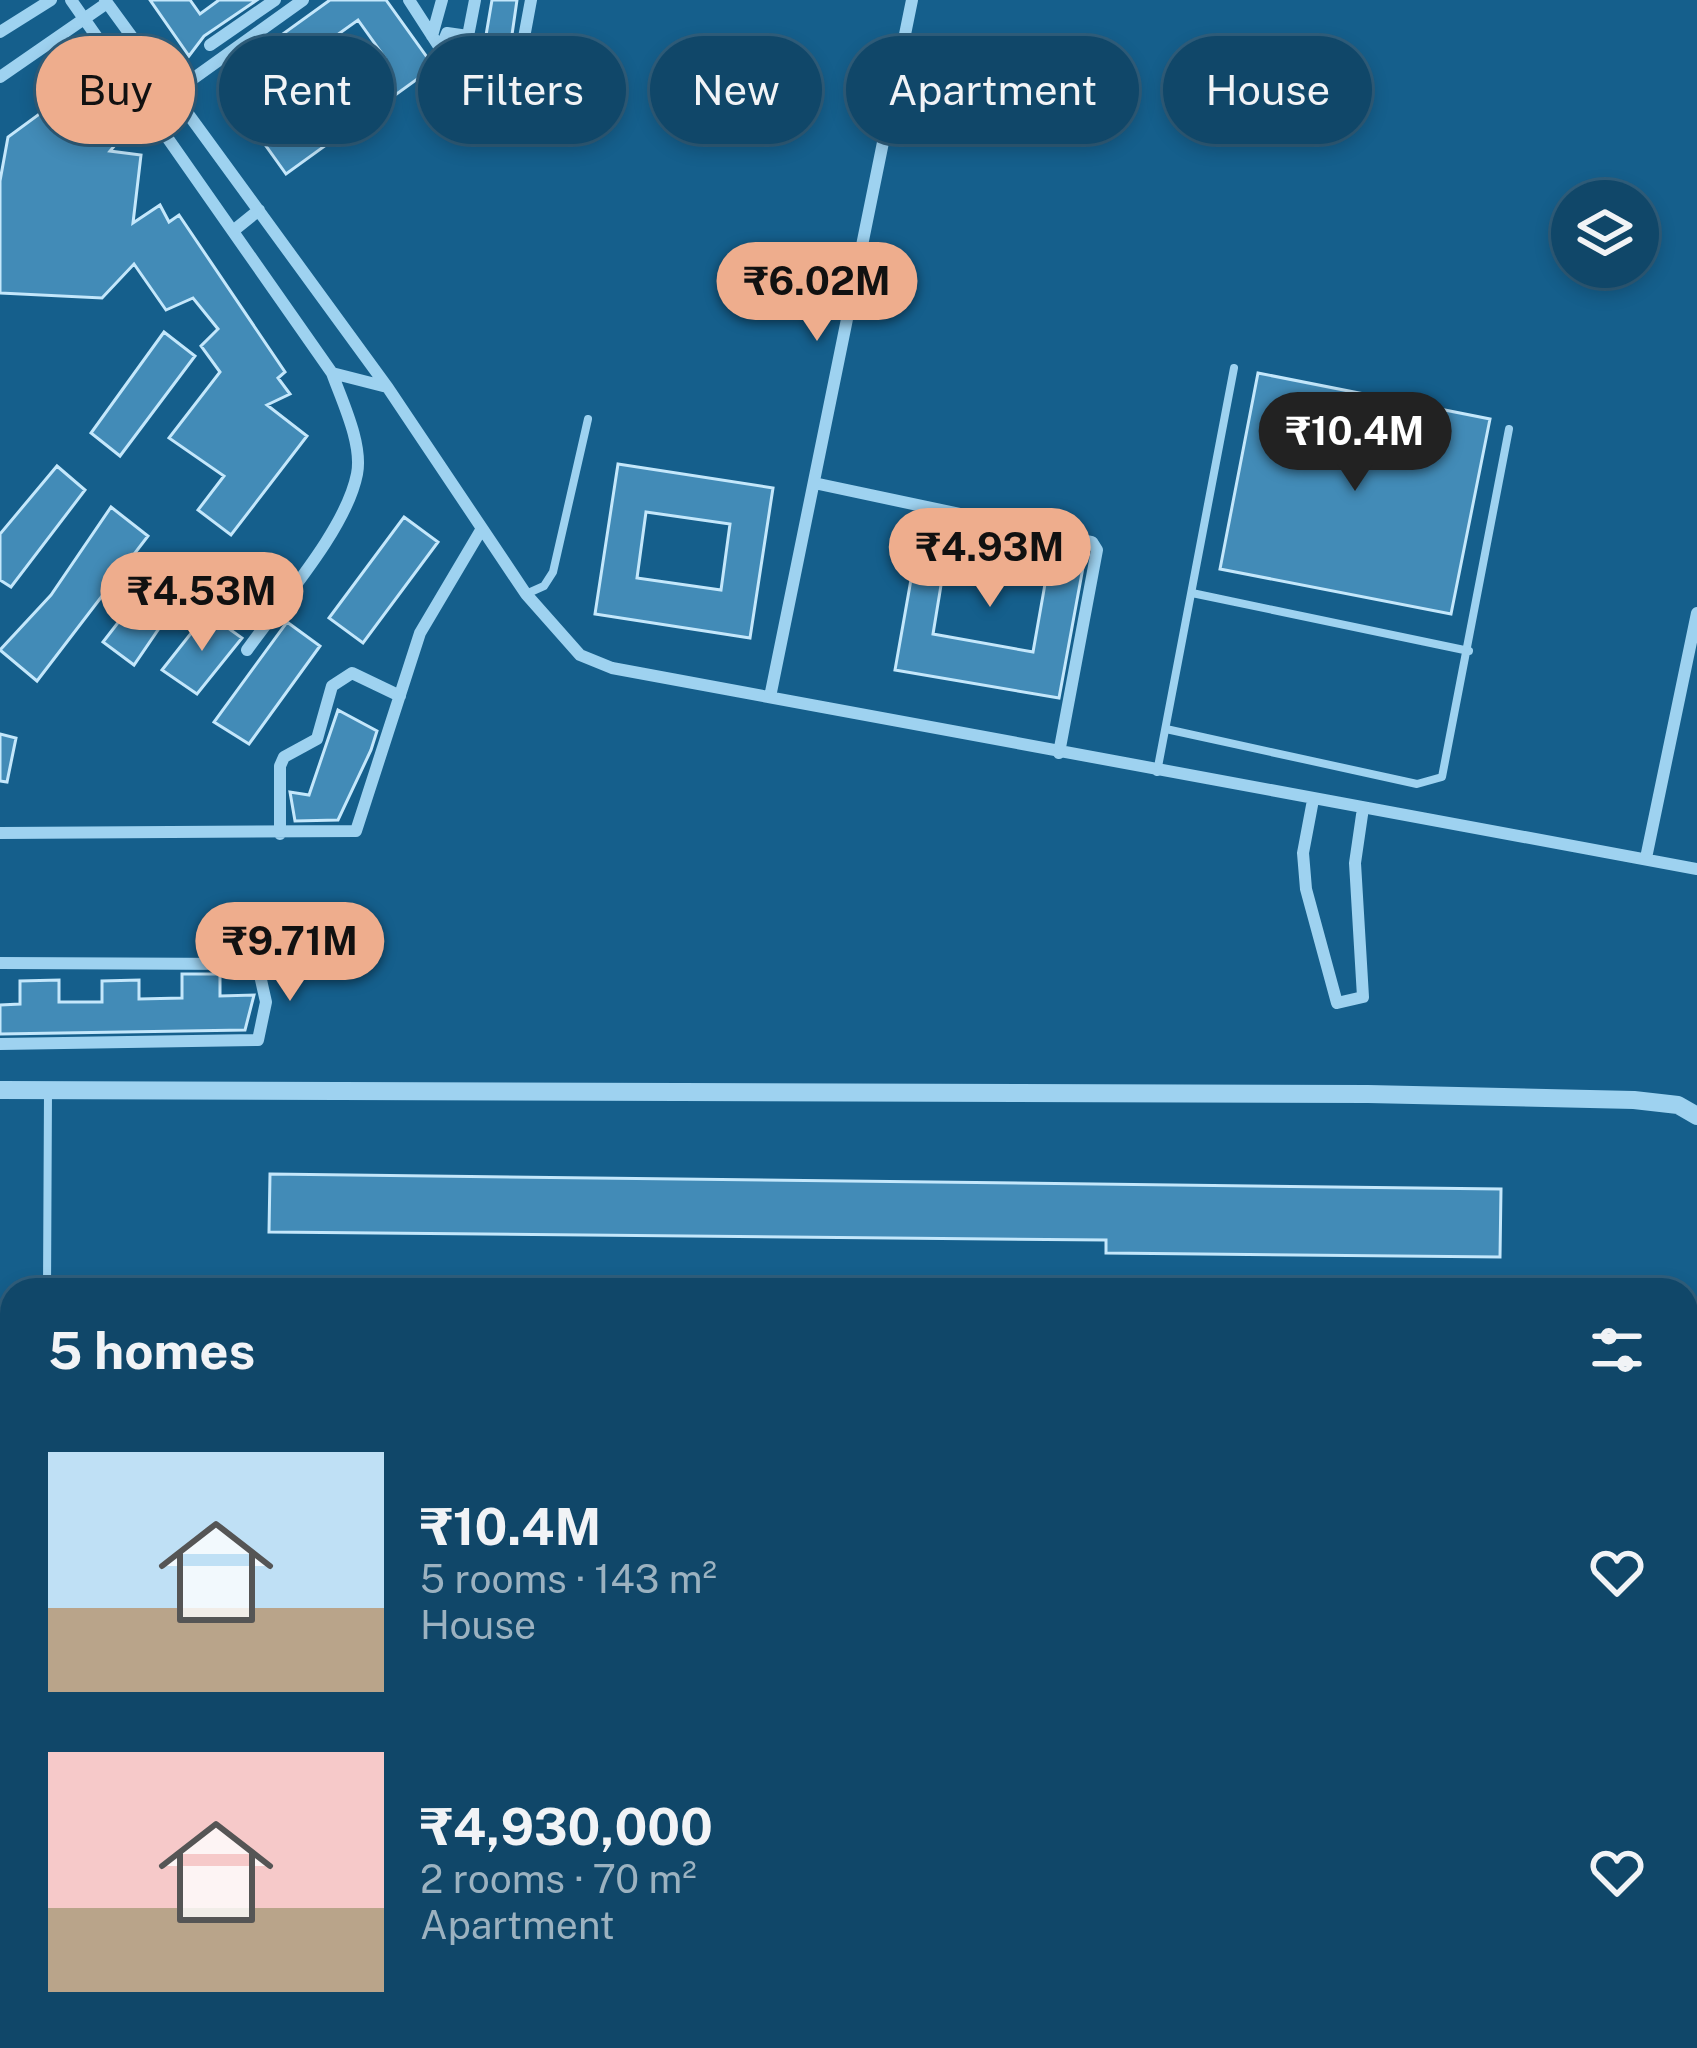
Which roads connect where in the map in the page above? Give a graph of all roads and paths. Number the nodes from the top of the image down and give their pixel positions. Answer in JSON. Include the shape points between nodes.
{"nodes":[{"id":1,"x":51,"y":0,"type":"edge"},
{"id":2,"x":71,"y":0,"type":"edge"},
{"id":3,"x":275,"y":0,"type":"edge"},
{"id":4,"x":302,"y":0,"type":"edge"},
{"id":5,"x":409,"y":0,"type":"edge"},
{"id":6,"x":442,"y":0,"type":"edge"},
{"id":7,"x":475,"y":0,"type":"edge"},
{"id":8,"x":531,"y":0,"type":"edge"},
{"id":9,"x":911,"y":0,"type":"edge"},
{"id":10,"x":106,"y":2,"type":"edge"},
{"id":11,"x":84,"y":20,"type":"junction"},
{"id":12,"x":0,"y":32,"type":"edge"},
{"id":13,"x":95,"y":36,"type":"edge"},
{"id":14,"x":130,"y":36,"type":"edge"},
{"id":15,"x":432,"y":36,"type":"edge"},
{"id":16,"x":437,"y":36,"type":"edge"},
{"id":17,"x":468,"y":36,"type":"edge"},
{"id":18,"x":524,"y":36,"type":"edge"},
{"id":19,"x":211,"y":45,"type":"dead end"},
{"id":20,"x":0,"y":77,"type":"edge"},
{"id":21,"x":195,"y":77,"type":"edge"},
{"id":22,"x":195,"y":125,"type":"edge"},
{"id":23,"x":171,"y":144,"type":"edge"},
{"id":24,"x":259,"y":210,"type":"junction"},
{"id":25,"x":233,"y":231,"type":"junction"},
{"id":26,"x":1234,"y":368,"type":"dead end"},
{"id":27,"x":332,"y":373,"type":"junction"},
{"id":28,"x":388,"y":388,"type":"junction"},
{"id":29,"x":588,"y":419,"type":"dead end"},
{"id":30,"x":1509,"y":429,"type":"dead end"},
{"id":31,"x":814,"y":483,"type":"junction"},
{"id":32,"x":481,"y":530,"type":"junction"},
{"id":33,"x":1192,"y":593,"type":"junction"},
{"id":34,"x":526,"y":594,"type":"junction"},
{"id":35,"x":1697,"y":613,"type":"edge"},
{"id":36,"x":247,"y":650,"type":"dead end"},
{"id":37,"x":1469,"y":652,"type":"junction"},
{"id":38,"x":400,"y":696,"type":"junction"},
{"id":39,"x":770,"y":698,"type":"junction"},
{"id":40,"x":1166,"y":729,"type":"junction"},
{"id":41,"x":1059,"y":753,"type":"junction"},
{"id":42,"x":1157,"y":772,"type":"junction"},
{"id":43,"x":1313,"y":800,"type":"junction"},
{"id":44,"x":1364,"y":808,"type":"junction"},
{"id":45,"x":0,"y":832,"type":"edge"},
{"id":46,"x":280,"y":834,"type":"junction"},
{"id":47,"x":1646,"y":859,"type":"junction"},
{"id":48,"x":1697,"y":868,"type":"edge"},
{"id":49,"x":0,"y":963,"type":"edge"},
{"id":50,"x":0,"y":1044,"type":"edge"},
{"id":51,"x":0,"y":1090,"type":"edge"},
{"id":52,"x":48,"y":1090,"type":"junction"},
{"id":53,"x":1697,"y":1116,"type":"edge"},
{"id":54,"x":47,"y":1278,"type":"edge"}],
"edges":[{"from":1,"to":12,"type":"street"},
{"from":2,"to":11,"type":"street"},
{"from":3,"to":19,"type":"street"},
{"from":4,"to":21,"type":"street"},
{"from":5,"to":15,"type":"street"},
{"from":6,"to":16,"type":"street"},
{"from":7,"to":17,"type":"street"},
{"from":8,"to":18,"type":"street"},
{"from":9,"to":31,"type":"street"},
{"from":10,"to":11,"type":"street"},
{"from":10,"to":14,"type":"street"},
{"from":11,"to":13,"type":"street"},
{"from":11,"to":20,"type":"street"},
{"from":22,"to":24,"type":"street"},
{"from":23,"to":25,"type":"street"},
{"from":24,"to":25,"type":"street"},
{"from":24,"to":28,"type":"street"},
{"from":25,"to":27,"type":"street"},
{"from":26,"to":33,"type":"lane"},
{"from":27,"to":28,"type":"street"},
{"from":27,"to":36,"type":"street","via":[[358,470],[335,523]]},
{"from":28,"to":32,"type":"street"},
{"from":29,"to":34,"type":"lane","via":[[554,572]]},
{"from":30,"to":37,"type":"lane"},
{"from":31,"to":39,"type":"street"},
{"from":31,"to":41,"type":"street","via":[[1093,542]]},
{"from":32,"to":34,"type":"street"},
{"from":32,"to":38,"type":"street","via":[[420,633]]},
{"from":33,"to":37,"type":"lane"},
{"from":33,"to":40,"type":"lane"},
{"from":34,"to":39,"type":"street","via":[[580,656]]},
{"from":35,"to":47,"type":"street"},
{"from":37,"to":40,"type":"lane","via":[[1448,767],[1429,784]]},
{"from":38,"to":46,"type":"street","via":[[356,831]]},
{"from":38,"to":46,"type":"street","via":[[352,673],[332,686],[317,740],[280,766]]},
{"from":39,"to":41,"type":"street"},
{"from":40,"to":42,"type":"lane"},
{"from":41,"to":42,"type":"street"},
{"from":42,"to":43,"type":"street"},
{"from":43,"to":44,"type":"street"},
{"from":43,"to":44,"type":"street","via":[[1306,889],[1337,1003],[1364,997],[1355,863]]},
{"from":44,"to":47,"type":"street"},
{"from":45,"to":46,"type":"street"},
{"from":47,"to":48,"type":"street"},
{"from":49,"to":50,"type":"street","via":[[249,964],[259,971],[266,1002],[258,1040]]},
{"from":51,"to":52,"type":"street"},
{"from":52,"to":53,"type":"street","via":[[1368,1094],[1634,1100]]},
{"from":52,"to":54,"type":"lane"}]}
